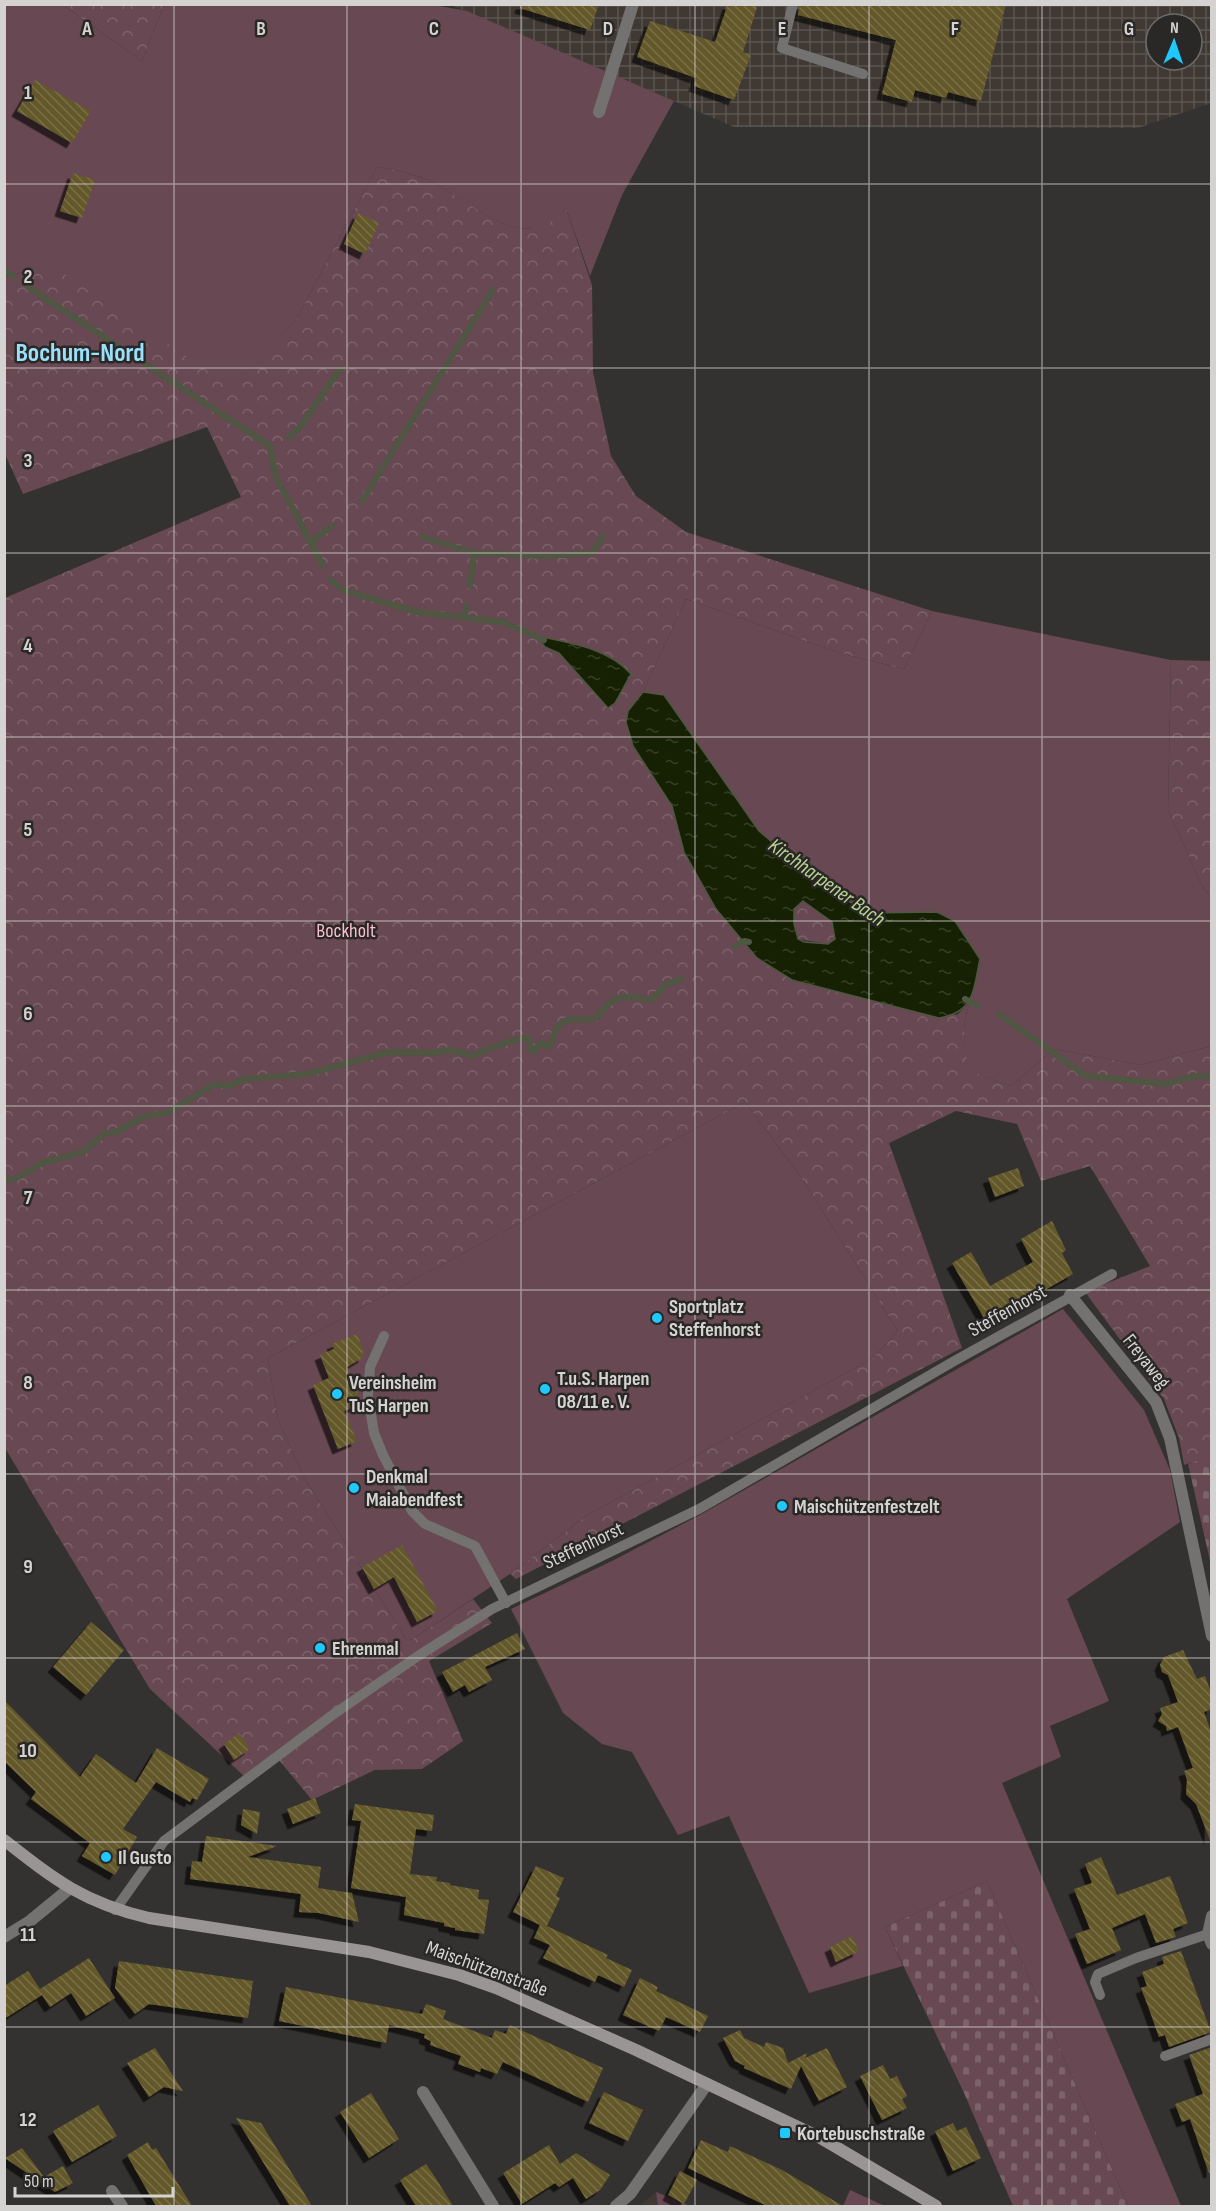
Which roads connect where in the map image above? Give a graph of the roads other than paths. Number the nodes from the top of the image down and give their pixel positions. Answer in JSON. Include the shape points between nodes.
{"nodes":[{"id":1,"x":633,"y":4,"type":"edge"},
{"id":2,"x":793,"y":4,"type":"edge"},
{"id":3,"x":863,"y":74,"type":"dead end"},
{"id":4,"x":598,"y":112,"type":"dead end"},
{"id":5,"x":1112,"y":1274,"type":"dead end"},
{"id":6,"x":1070,"y":1295,"type":"junction"},
{"id":7,"x":384,"y":1336,"type":"dead end"},
{"id":8,"x":506,"y":1603,"type":"junction"},
{"id":9,"x":1212,"y":1636,"type":"edge"},
{"id":10,"x":4,"y":1840,"type":"edge"},
{"id":11,"x":69,"y":1889,"type":"junction"},
{"id":12,"x":115,"y":1910,"type":"junction"},
{"id":13,"x":1212,"y":1916,"type":"edge"},
{"id":14,"x":4,"y":1937,"type":"edge"},
{"id":15,"x":1210,"y":1939,"type":"edge"},
{"id":16,"x":1100,"y":1995,"type":"dead end"},
{"id":17,"x":1212,"y":2039,"type":"edge"},
{"id":18,"x":1165,"y":2056,"type":"dead end"},
{"id":19,"x":707,"y":2084,"type":"junction"},
{"id":20,"x":423,"y":2092,"type":"dead end"},
{"id":21,"x":112,"y":2191,"type":"dead end"},
{"id":22,"x":122,"y":2206,"type":"edge"},
{"id":23,"x":493,"y":2206,"type":"edge"},
{"id":24,"x":616,"y":2206,"type":"edge"},
{"id":25,"x":936,"y":2206,"type":"edge"}],
"edges":[{"from":1,"to":4,"type":"street"},
{"from":2,"to":3,"type":"lane","via":[[782,48]]},
{"from":5,"to":6,"type":"lane","name":"Steffenhorst"},
{"from":6,"to":8,"type":"lane","name":"Steffenhorst","via":[[699,1509]]},
{"from":6,"to":9,"type":"street","name":"Freyaweg","via":[[1156,1402],[1170,1438]]},
{"from":7,"to":8,"type":"lane","via":[[370,1367],[368,1396],[374,1433],[383,1455],[412,1511],[425,1524],[475,1546]]},
{"from":8,"to":12,"type":"lane","name":"Steffenhorst","via":[[418,1656],[331,1716],[164,1841]]},
{"from":10,"to":11,"type":"street","name":"Maischützenstraße"},
{"from":11,"to":12,"type":"street","name":"Maischützenstraße"},
{"from":11,"to":14,"type":"street"},
{"from":12,"to":19,"type":"street","name":"Maischützenstraße","via":[[369,1952],[459,1975],[529,2002]]},
{"from":13,"to":15,"type":"street"},
{"from":15,"to":16,"type":"lane","via":[[1136,1958],[1098,1974],[1095,1982]]},
{"from":17,"to":18,"type":"lane"},
{"from":19,"to":24,"type":"street","via":[[630,2194]]},
{"from":19,"to":25,"type":"street","name":"Maischützenstraße","via":[[819,2137]]},
{"from":20,"to":23,"type":"street"},
{"from":21,"to":22,"type":"street"}]}
